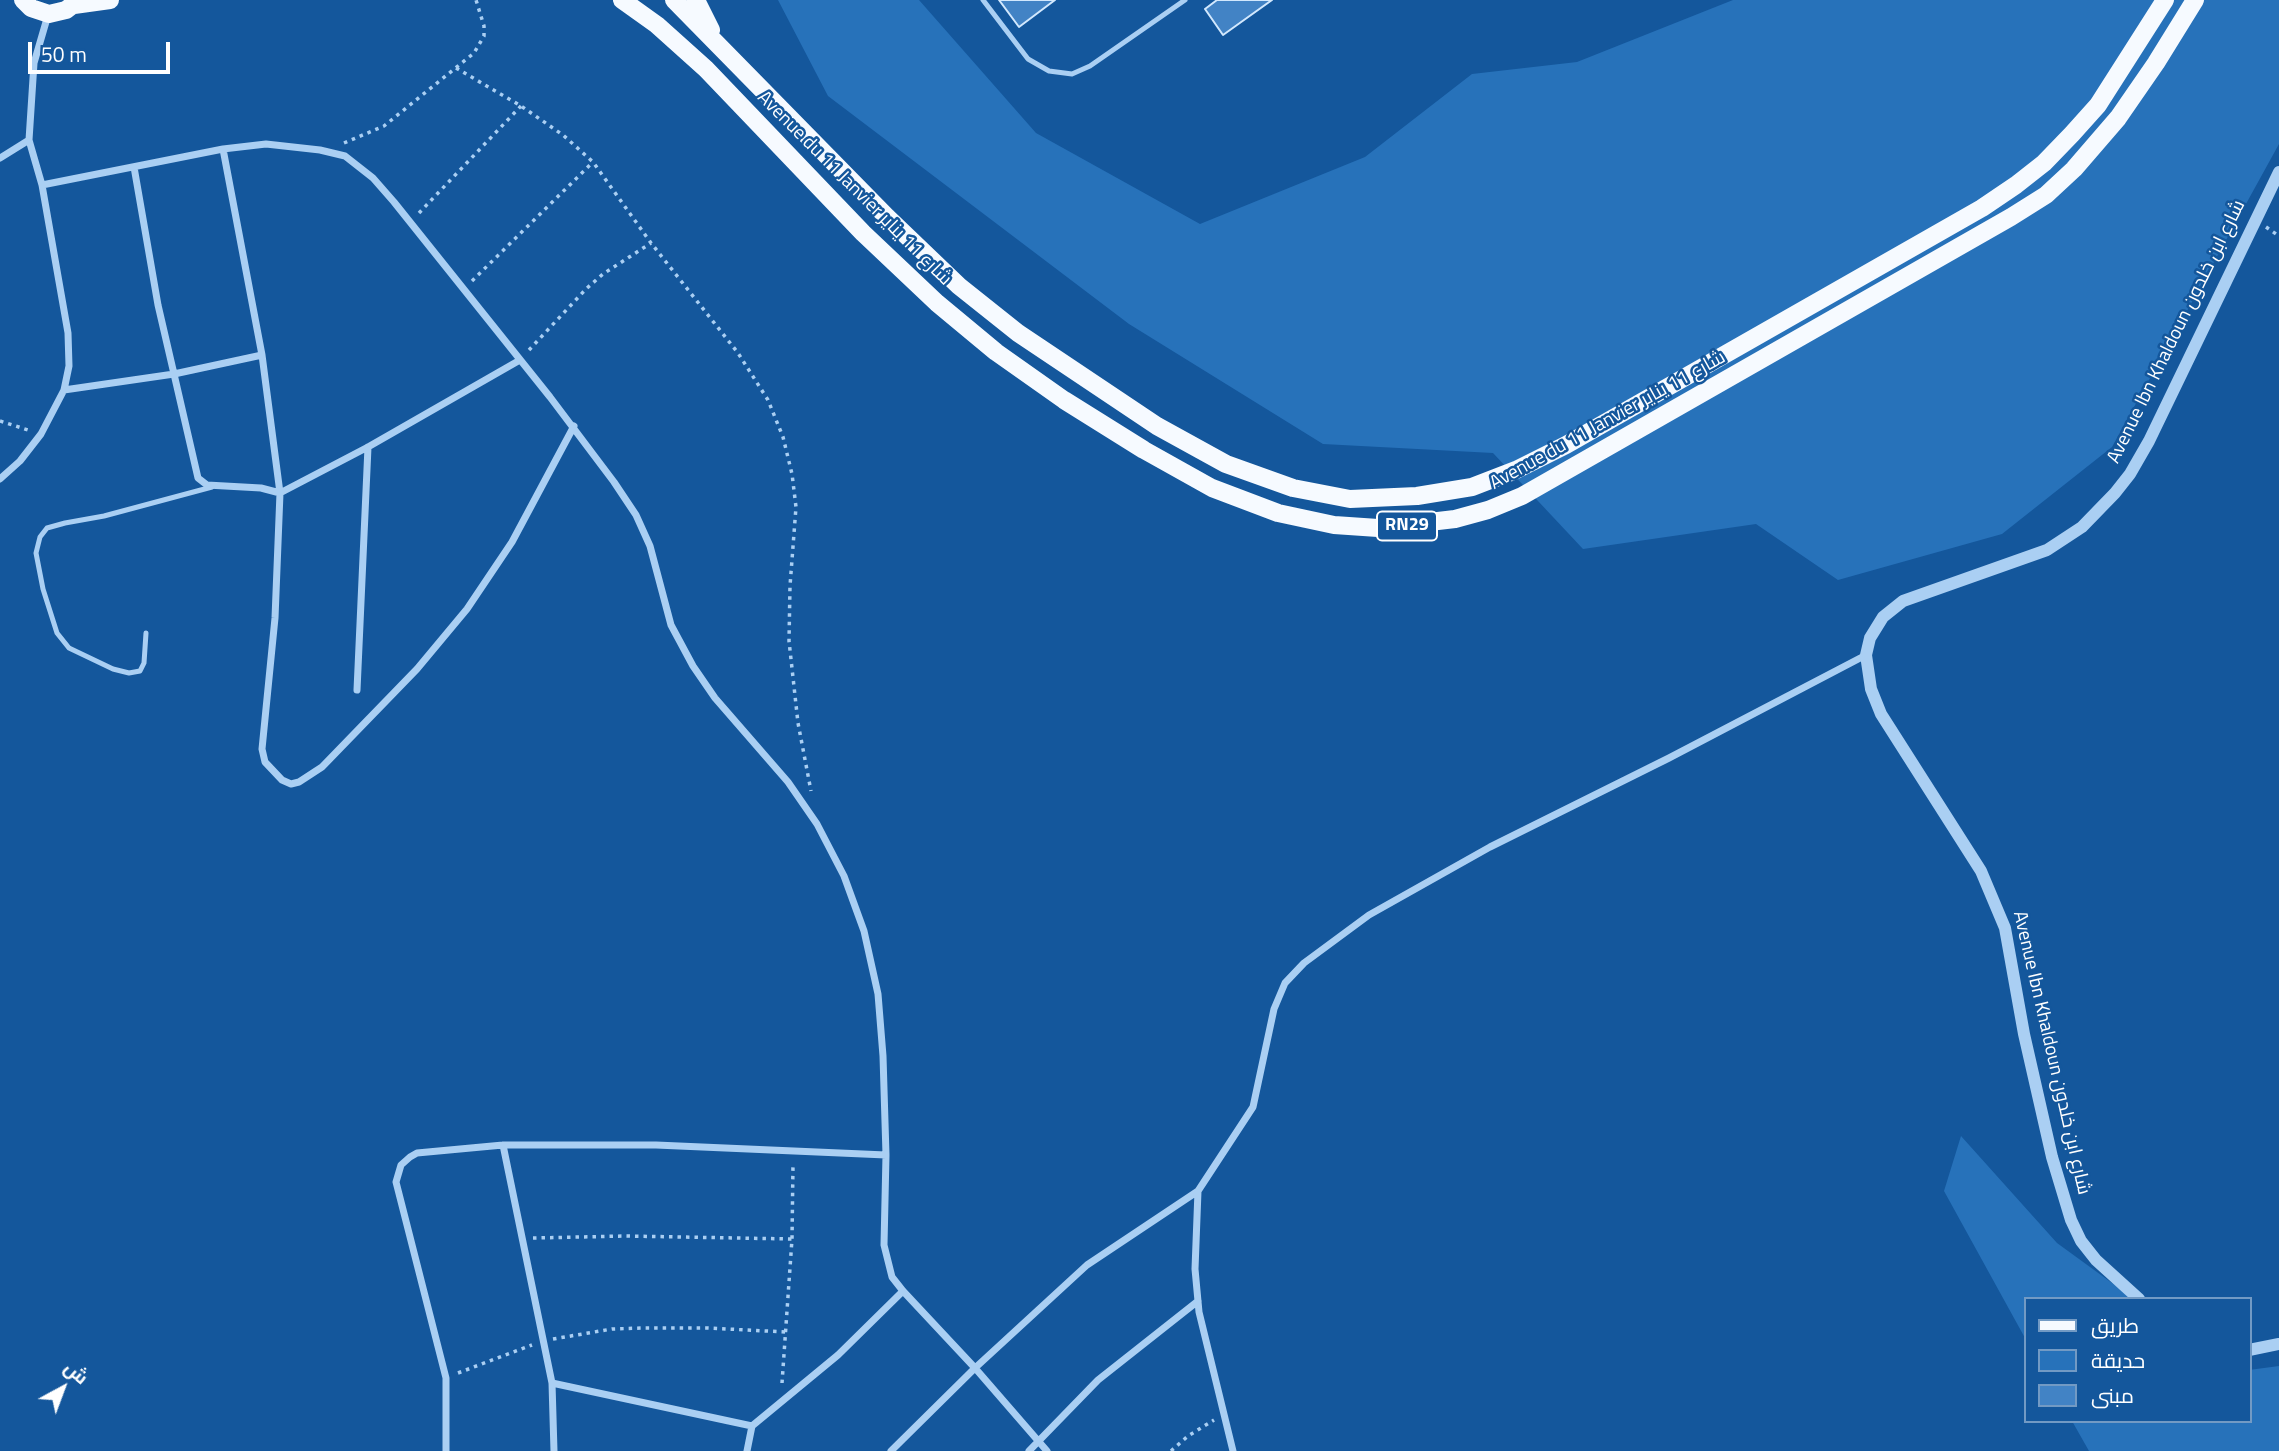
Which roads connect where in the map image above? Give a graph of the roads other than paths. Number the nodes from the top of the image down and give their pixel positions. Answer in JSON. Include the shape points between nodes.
{"nodes":[{"id":1,"x":23,"y":0,"type":"edge"},
{"id":2,"x":110,"y":0,"type":"edge"},
{"id":3,"x":622,"y":0,"type":"edge"},
{"id":4,"x":674,"y":0,"type":"edge"},
{"id":5,"x":696,"y":0,"type":"edge"},
{"id":6,"x":983,"y":0,"type":"edge"},
{"id":7,"x":1185,"y":0,"type":"edge"},
{"id":8,"x":2165,"y":0,"type":"edge"},
{"id":9,"x":2195,"y":0,"type":"edge"},
{"id":10,"x":76,"y":3,"type":"edge"},
{"id":11,"x":48,"y":14,"type":"junction"},
{"id":12,"x":723,"y":51,"type":"junction"},
{"id":13,"x":29,"y":140,"type":"junction"},
{"id":14,"x":223,"y":149,"type":"junction"},
{"id":15,"x":0,"y":158,"type":"edge"},
{"id":16,"x":134,"y":167,"type":"junction"},
{"id":17,"x":2279,"y":172,"type":"edge"},
{"id":18,"x":42,"y":185,"type":"junction"},
{"id":19,"x":262,"y":355,"type":"junction"},
{"id":20,"x":520,"y":360,"type":"junction"},
{"id":21,"x":174,"y":374,"type":"junction"},
{"id":22,"x":64,"y":390,"type":"junction"},
{"id":23,"x":574,"y":426,"type":"junction"},
{"id":24,"x":368,"y":447,"type":"junction"},
{"id":25,"x":0,"y":479,"type":"edge"},
{"id":26,"x":212,"y":487,"type":"junction"},
{"id":27,"x":280,"y":493,"type":"junction"},
{"id":28,"x":146,"y":633,"type":"dead end"},
{"id":29,"x":1866,"y":655,"type":"junction"},
{"id":30,"x":357,"y":690,"type":"dead end"},
{"id":31,"x":503,"y":1145,"type":"junction"},
{"id":32,"x":886,"y":1155,"type":"junction"},
{"id":33,"x":1198,"y":1191,"type":"junction"},
{"id":34,"x":903,"y":1291,"type":"junction"},
{"id":35,"x":2136,"y":1297,"type":"edge"},
{"id":36,"x":1198,"y":1301,"type":"junction"},
{"id":37,"x":2279,"y":1344,"type":"edge"},
{"id":38,"x":2251,"y":1350,"type":"edge"},
{"id":39,"x":975,"y":1368,"type":"junction"},
{"id":40,"x":552,"y":1383,"type":"junction"},
{"id":41,"x":752,"y":1426,"type":"junction"},
{"id":42,"x":1039,"y":1441,"type":"junction"},
{"id":43,"x":446,"y":1451,"type":"edge"},
{"id":44,"x":554,"y":1451,"type":"edge"},
{"id":45,"x":747,"y":1451,"type":"edge"},
{"id":46,"x":891,"y":1451,"type":"edge"},
{"id":47,"x":1029,"y":1451,"type":"edge"},
{"id":48,"x":1047,"y":1451,"type":"edge"},
{"id":49,"x":1233,"y":1451,"type":"edge"}],
"edges":[{"from":1,"to":11,"type":"main road"},
{"from":2,"to":10,"type":"main road"},
{"from":3,"to":9,"type":"main road","name":"Avenue du 11 Janvier شارع 11 يناير","number":"RN29","via":[[706,69],[937,303],[1064,400],[1212,488],[1278,513],[1334,525],[1378,528],[1455,519],[1522,496],[2034,202],[2074,169],[2118,118]]},
{"from":4,"to":12,"type":"main road","name":"Avenue du 11 Janvier شارع 11 يناير","number":"RN29"},
{"from":5,"to":12,"type":"main road"},
{"from":6,"to":7,"type":"lane","via":[[1028,59],[1049,71],[1072,74]]},
{"from":8,"to":12,"type":"main road","name":"Avenue du 11 Janvier شارع 11 يناير","number":"RN29","via":[[2098,105],[2043,163],[1982,208],[1516,470],[1472,487],[1417,496],[1350,499],[1293,488],[1226,464],[1157,426],[1018,333],[914,243]]},
{"from":10,"to":11,"type":"main road"},
{"from":11,"to":13,"type":"street","via":[[34,63]]},
{"from":13,"to":15,"type":"street"},
{"from":13,"to":18,"type":"street"},
{"from":14,"to":16,"type":"street"},
{"from":14,"to":19,"type":"street"},
{"from":14,"to":20,"type":"street","via":[[266,144],[345,156],[373,178]]},
{"from":16,"to":18,"type":"street"},
{"from":16,"to":21,"type":"street"},
{"from":17,"to":29,"type":"street","name":"Avenue Ibn Khaldoun شارع ابن خلدون","via":[[2149,441],[2115,493],[2082,527],[2047,550],[1892,608],[1876,628]]},
{"from":18,"to":22,"type":"street","via":[[68,333]]},
{"from":19,"to":21,"type":"street"},
{"from":19,"to":27,"type":"street"},
{"from":20,"to":23,"type":"street"},
{"from":20,"to":24,"type":"street"},
{"from":21,"to":22,"type":"street"},
{"from":21,"to":26,"type":"street","via":[[198,478]]},
{"from":22,"to":25,"type":"street","via":[[41,434]]},
{"from":23,"to":27,"type":"street","via":[[512,542],[467,609],[417,669],[322,767],[291,784],[272,772],[261,750],[275,618]]},
{"from":23,"to":32,"type":"street","via":[[636,515],[650,546],[671,625],[693,666],[788,782],[844,876],[864,931],[878,994]]},
{"from":24,"to":27,"type":"street"},
{"from":24,"to":30,"type":"street"},
{"from":26,"to":27,"type":"street"},
{"from":26,"to":28,"type":"lane","via":[[47,528],[40,537],[36,553],[43,589],[57,633],[69,648],[113,668],[140,671]]},
{"from":29,"to":33,"type":"street","via":[[1490,847],[1369,915],[1304,963],[1279,994],[1253,1107]]},
{"from":29,"to":35,"type":"street","name":"Avenue Ibn Khaldoun شارع ابن خلدون","via":[[1871,689],[1881,714],[1981,871],[2005,928],[2044,1124],[2071,1220],[2096,1261]]},
{"from":31,"to":32,"type":"street","via":[[656,1145]]},
{"from":31,"to":40,"type":"street"},
{"from":31,"to":43,"type":"street","via":[[417,1153],[397,1172],[446,1378]]},
{"from":32,"to":34,"type":"street","via":[[884,1245],[892,1277]]},
{"from":33,"to":36,"type":"street"},
{"from":33,"to":39,"type":"street","via":[[1087,1265]]},
{"from":34,"to":39,"type":"street"},
{"from":34,"to":41,"type":"street","via":[[838,1356]]},
{"from":36,"to":42,"type":"street","via":[[1098,1380]]},
{"from":36,"to":49,"type":"street"},
{"from":37,"to":38,"type":"street"},
{"from":39,"to":42,"type":"street"},
{"from":39,"to":46,"type":"street"},
{"from":40,"to":41,"type":"street"},
{"from":40,"to":44,"type":"street"},
{"from":41,"to":45,"type":"street"},
{"from":42,"to":47,"type":"street"},
{"from":42,"to":48,"type":"street"}]}
